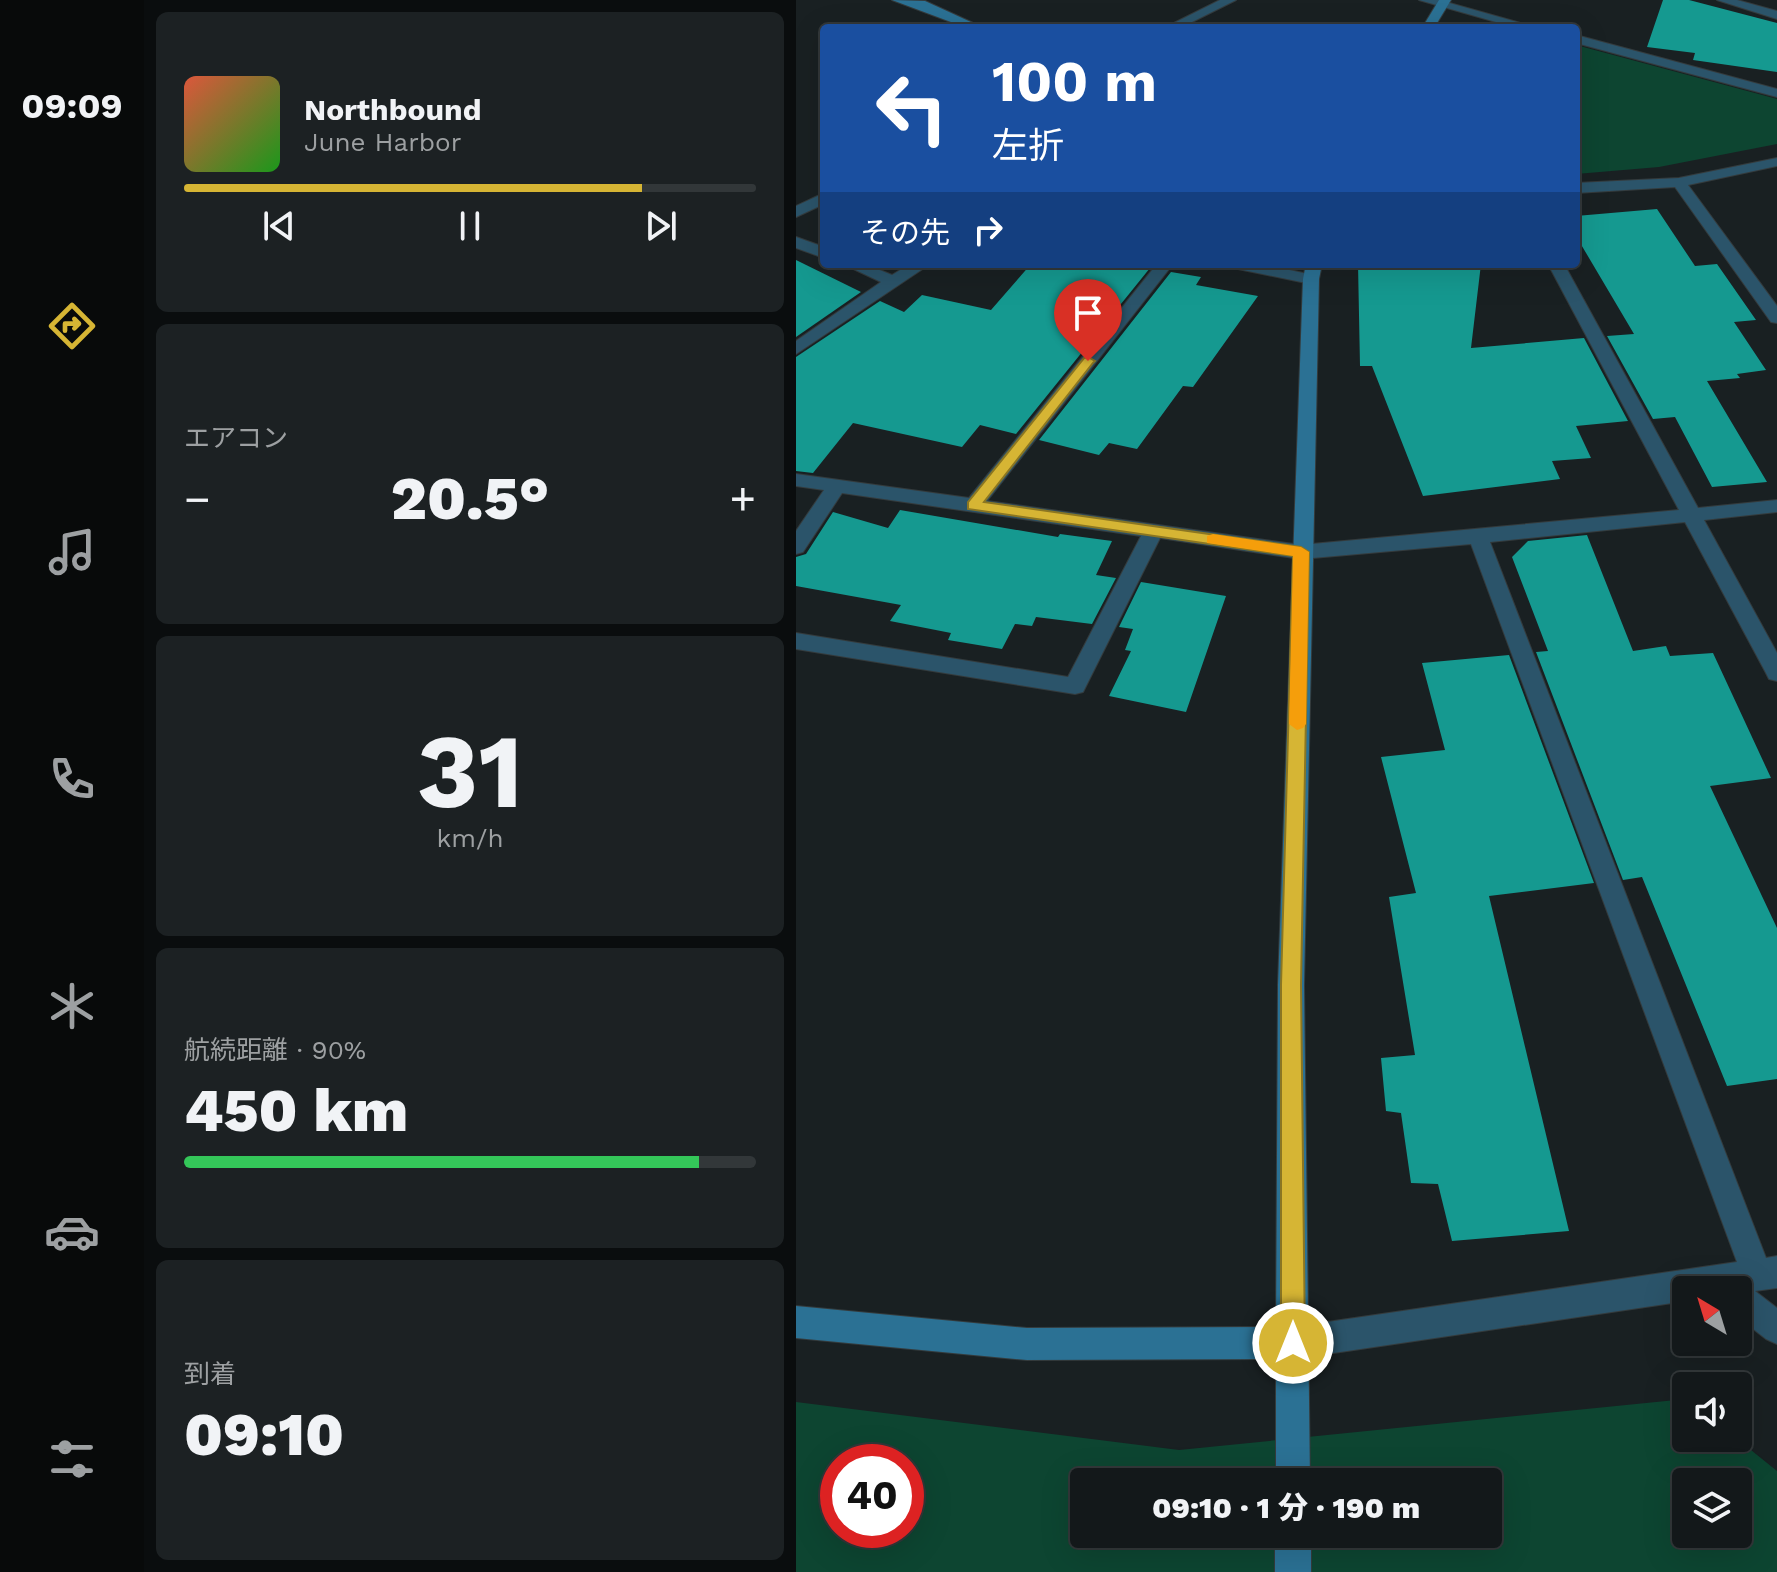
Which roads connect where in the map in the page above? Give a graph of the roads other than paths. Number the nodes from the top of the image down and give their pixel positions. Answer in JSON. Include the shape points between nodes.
{"nodes":[{"id":1,"x":898,"y":0,"type":"edge"},
{"id":2,"x":1230,"y":0,"type":"edge"},
{"id":3,"x":1425,"y":0,"type":"edge"},
{"id":4,"x":1723,"y":0,"type":"edge"},
{"id":5,"x":924,"y":2,"type":"edge"},
{"id":6,"x":1444,"y":2,"type":"edge"},
{"id":7,"x":1777,"y":15,"type":"edge"},
{"id":8,"x":970,"y":24,"type":"edge"},
{"id":9,"x":1179,"y":24,"type":"edge"},
{"id":10,"x":1430,"y":24,"type":"edge"},
{"id":11,"x":1518,"y":24,"type":"edge"},
{"id":12,"x":1580,"y":40,"type":"edge"},
{"id":13,"x":1777,"y":93,"type":"edge"},
{"id":14,"x":1777,"y":162,"type":"edge"},
{"id":15,"x":1679,"y":182,"type":"junction"},
{"id":16,"x":1580,"y":188,"type":"edge"},
{"id":17,"x":820,"y":200,"type":"edge"},
{"id":18,"x":796,"y":212,"type":"edge"},
{"id":19,"x":796,"y":242,"type":"edge"},
{"id":20,"x":820,"y":251,"type":"edge"},
{"id":21,"x":861,"y":268,"type":"edge"},
{"id":22,"x":915,"y":268,"type":"edge"},
{"id":23,"x":1162,"y":268,"type":"edge"},
{"id":24,"x":1280,"y":268,"type":"edge"},
{"id":25,"x":1558,"y":268,"type":"edge"},
{"id":26,"x":1312,"y":271,"type":"edge"},
{"id":27,"x":893,"y":281,"type":"junction"},
{"id":28,"x":1777,"y":318,"type":"edge"},
{"id":29,"x":796,"y":349,"type":"edge"},
{"id":30,"x":796,"y":480,"type":"edge"},
{"id":31,"x":836,"y":486,"type":"junction"},
{"id":32,"x":973,"y":506,"type":"junction"},
{"id":33,"x":1777,"y":506,"type":"edge"},
{"id":34,"x":1693,"y":515,"type":"junction"},
{"id":35,"x":1154,"y":531,"type":"junction"},
{"id":36,"x":1478,"y":537,"type":"junction"},
{"id":37,"x":796,"y":547,"type":"edge"},
{"id":38,"x":1301,"y":552,"type":"junction"},
{"id":39,"x":796,"y":641,"type":"edge"},
{"id":40,"x":1777,"y":673,"type":"edge"},
{"id":41,"x":1742,"y":1276,"type":"edge"},
{"id":42,"x":1672,"y":1293,"type":"edge"},
{"id":43,"x":1752,"y":1294,"type":"edge"},
{"id":44,"x":796,"y":1322,"type":"edge"},
{"id":45,"x":1777,"y":1328,"type":"edge"},
{"id":46,"x":1293,"y":1343,"type":"junction"},
{"id":47,"x":1293,"y":1468,"type":"edge"},
{"id":48,"x":1293,"y":1548,"type":"edge"},
{"id":49,"x":1293,"y":1572,"type":"edge"}],
"edges":[{"from":1,"to":5,"type":"street"},
{"from":2,"to":9,"type":"street"},
{"from":3,"to":6,"type":"street"},
{"from":4,"to":7,"type":"street"},
{"from":5,"to":8,"type":"street"},
{"from":6,"to":10,"type":"street"},
{"from":6,"to":11,"type":"street"},
{"from":12,"to":13,"type":"street"},
{"from":14,"to":15,"type":"street"},
{"from":15,"to":16,"type":"street"},
{"from":15,"to":28,"type":"street"},
{"from":17,"to":18,"type":"street"},
{"from":19,"to":20,"type":"street"},
{"from":21,"to":27,"type":"street"},
{"from":22,"to":27,"type":"street"},
{"from":23,"to":32,"type":"street"},
{"from":24,"to":26,"type":"street"},
{"from":25,"to":34,"type":"street"},
{"from":26,"to":38,"type":"street"},
{"from":27,"to":29,"type":"street"},
{"from":30,"to":31,"type":"street"},
{"from":31,"to":32,"type":"street"},
{"from":31,"to":37,"type":"street"},
{"from":32,"to":35,"type":"street"},
{"from":33,"to":34,"type":"street"},
{"from":34,"to":36,"type":"street"},
{"from":34,"to":40,"type":"street"},
{"from":35,"to":38,"type":"street"},
{"from":35,"to":39,"type":"street","via":[[1075,686]]},
{"from":36,"to":38,"type":"street"},
{"from":36,"to":41,"type":"street"},
{"from":38,"to":46,"type":"street","via":[[1291,985]]},
{"from":42,"to":46,"type":"street"},
{"from":43,"to":45,"type":"street"},
{"from":44,"to":46,"type":"street","via":[[1027,1344]]},
{"from":46,"to":47,"type":"street"},
{"from":48,"to":49,"type":"street"}]}
